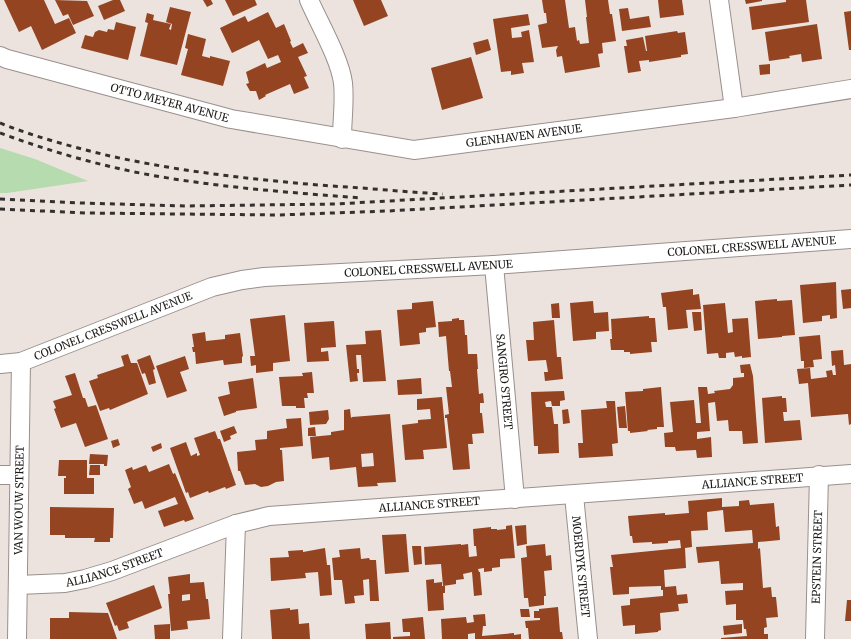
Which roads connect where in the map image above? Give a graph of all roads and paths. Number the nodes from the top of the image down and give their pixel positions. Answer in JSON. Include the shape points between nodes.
{"nodes":[{"id":1,"x":309,"y":0,"type":"edge"},
{"id":2,"x":719,"y":0,"type":"edge"},
{"id":3,"x":0,"y":56,"type":"edge"},
{"id":4,"x":851,"y":88,"type":"edge"},
{"id":5,"x":734,"y":108,"type":"junction"},
{"id":6,"x":342,"y":139,"type":"junction"},
{"id":7,"x":851,"y":239,"type":"edge"},
{"id":8,"x":494,"y":265,"type":"junction"},
{"id":9,"x":21,"y":362,"type":"junction"},
{"id":10,"x":0,"y":364,"type":"edge"},
{"id":11,"x":851,"y":474,"type":"edge"},
{"id":12,"x":0,"y":475,"type":"edge"},
{"id":13,"x":19,"y":475,"type":"junction"},
{"id":14,"x":819,"y":476,"type":"junction"},
{"id":15,"x":574,"y":495,"type":"junction"},
{"id":16,"x":515,"y":499,"type":"junction"},
{"id":17,"x":236,"y":524,"type":"junction"},
{"id":18,"x":18,"y":584,"type":"junction"},
{"id":19,"x":17,"y":639,"type":"edge"},
{"id":20,"x":232,"y":639,"type":"edge"},
{"id":21,"x":588,"y":639,"type":"edge"},
{"id":22,"x":815,"y":639,"type":"edge"}],
"edges":[{"from":1,"to":6,"type":"street","via":[[341,75]]},
{"from":2,"to":5,"type":"street"},
{"from":3,"to":6,"type":"street","name":"OTTO MEYER AVENUE","via":[[231,119]]},
{"from":4,"to":5,"type":"street","name":"GLENHAVEN AVENUE"},
{"from":5,"to":6,"type":"street","name":"GLENHAVEN AVENUE","via":[[414,150]]},
{"from":7,"to":8,"type":"street","name":"COLONEL CRESSWELL AVENUE"},
{"from":8,"to":9,"type":"street","name":"COLONEL CRESSWELL AVENUE","via":[[242,280],[212,287]]},
{"from":8,"to":16,"type":"street","name":"SANGIRO STREET"},
{"from":9,"to":10,"type":"street","name":"COLONEL CRESSWELL AVENUE"},
{"from":9,"to":13,"type":"street","name":"VAN WOUW STREET"},
{"from":11,"to":14,"type":"street","name":"ALLIANCE STREET"},
{"from":12,"to":13,"type":"street"},
{"from":13,"to":18,"type":"street","name":"VAN WOUW STREET"},
{"from":14,"to":15,"type":"street","name":"ALLIANCE STREET"},
{"from":14,"to":22,"type":"street","name":"EPSTEIN STREET"},
{"from":15,"to":16,"type":"street","name":"ALLIANCE STREET"},
{"from":15,"to":21,"type":"street","name":"MOERDYK STREET"},
{"from":16,"to":17,"type":"street","name":"ALLIANCE STREET","via":[[269,516]]},
{"from":17,"to":18,"type":"street","name":"ALLIANCE STREET","via":[[85,579],[65,583]]},
{"from":17,"to":20,"type":"street"},
{"from":18,"to":19,"type":"street","name":"VAN WOUW STREET"}]}
